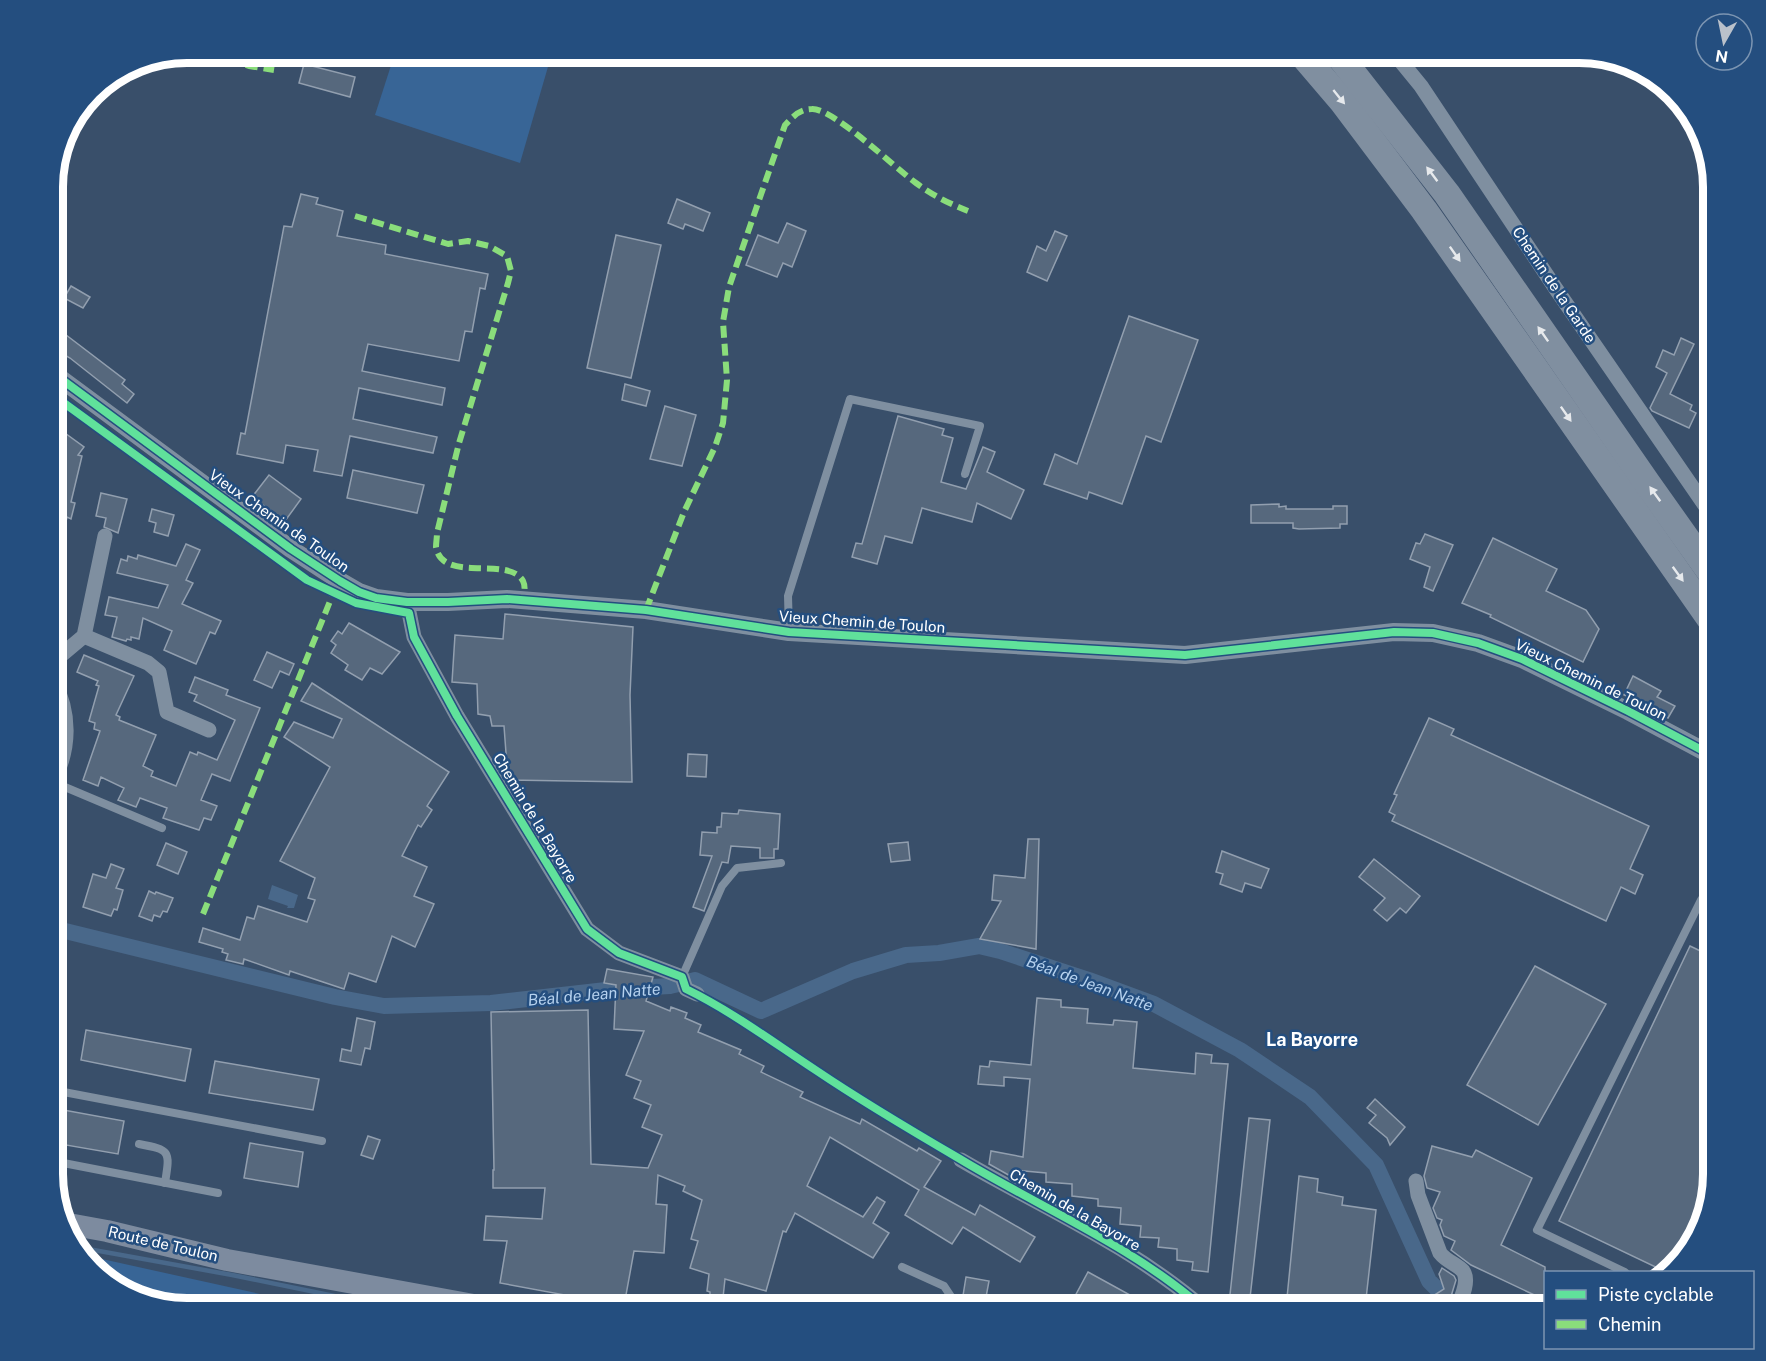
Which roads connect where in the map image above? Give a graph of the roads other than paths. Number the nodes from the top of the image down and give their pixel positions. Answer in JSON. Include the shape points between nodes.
{"nodes":[{"id":1,"x":1310,"y":63,"type":"edge"},
{"id":2,"x":1346,"y":63,"type":"edge"},
{"id":3,"x":1403,"y":63,"type":"edge"},
{"id":4,"x":63,"y":380,"type":"edge"},
{"id":5,"x":965,"y":474,"type":"dead end"},
{"id":6,"x":1703,"y":502,"type":"edge"},
{"id":7,"x":105,"y":536,"type":"dead end"},
{"id":8,"x":1703,"y":562,"type":"edge"},
{"id":9,"x":407,"y":602,"type":"junction"},
{"id":10,"x":1703,"y":609,"type":"edge"},
{"id":11,"x":789,"y":632,"type":"junction"},
{"id":12,"x":84,"y":636,"type":"junction"},
{"id":13,"x":63,"y":654,"type":"edge"},
{"id":14,"x":63,"y":707,"type":"edge"},
{"id":15,"x":209,"y":730,"type":"dead end"},
{"id":16,"x":1703,"y":751,"type":"edge"},
{"id":17,"x":63,"y":755,"type":"edge"},
{"id":18,"x":63,"y":786,"type":"edge"},
{"id":19,"x":162,"y":828,"type":"dead end"},
{"id":20,"x":781,"y":863,"type":"dead end"},
{"id":21,"x":1703,"y":901,"type":"edge"},
{"id":22,"x":687,"y":985,"type":"joint"},
{"id":23,"x":63,"y":1092,"type":"edge"},
{"id":24,"x":322,"y":1141,"type":"dead end"},
{"id":25,"x":140,"y":1144,"type":"dead end"},
{"id":26,"x":961,"y":1160,"type":"dead end"},
{"id":27,"x":63,"y":1163,"type":"edge"},
{"id":28,"x":1416,"y":1181,"type":"dead end"},
{"id":29,"x":165,"y":1183,"type":"junction"},
{"id":30,"x":218,"y":1193,"type":"dead end"},
{"id":31,"x":74,"y":1225,"type":"edge"},
{"id":32,"x":82,"y":1240,"type":"edge"},
{"id":33,"x":227,"y":1260,"type":"junction"},
{"id":34,"x":902,"y":1268,"type":"dead end"},
{"id":35,"x":1622,"y":1271,"type":"edge"},
{"id":36,"x":416,"y":1298,"type":"edge"},
{"id":37,"x":952,"y":1298,"type":"edge"},
{"id":38,"x":1192,"y":1298,"type":"edge"},
{"id":39,"x":1460,"y":1298,"type":"edge"}],
"edges":[{"from":1,"to":10,"type":"highway","one_way":true,"via":[[1424,210]]},
{"from":8,"to":2,"type":"highway","one_way":true,"via":[[1447,194]]},
{"from":3,"to":6,"type":"street","name":"Chemin de la Garde"},
{"from":4,"to":9,"type":"street","name":"Vieux Chemin de Toulon","via":[[340,581],[376,598]]},
{"from":5,"to":11,"type":"lane","via":[[980,426],[850,399],[788,597]]},
{"from":7,"to":12,"type":"street"},
{"from":9,"to":11,"type":"street","name":"Vieux Chemin de Toulon","via":[[507,599],[634,609]]},
{"from":9,"to":22,"type":"street","name":"Chemin de la Bayorre","via":[[414,637],[457,716],[587,929],[619,953]]},
{"from":11,"to":16,"type":"street","name":"Vieux Chemin de Toulon","via":[[1185,655],[1394,632],[1433,633],[1478,643],[1522,659]]},
{"from":12,"to":13,"type":"street"},
{"from":12,"to":15,"type":"street","via":[[148,663],[159,672],[167,712]]},
{"from":14,"to":17,"type":"street","via":[[67,732]]},
{"from":18,"to":19,"type":"lane"},
{"from":20,"to":22,"type":"lane","via":[[737,868],[722,886]]},
{"from":21,"to":35,"type":"lane","via":[[1537,1230]]},
{"from":23,"to":24,"type":"lane"},
{"from":25,"to":29,"type":"lane","via":[[162,1148],[167,1153]]},
{"from":26,"to":38,"type":"street","name":"Chemin de la Bayorre","via":[[1100,1237]]},
{"from":27,"to":29,"type":"lane"},
{"from":28,"to":39,"type":"street","via":[[1440,1253],[1463,1271]]},
{"from":29,"to":30,"type":"lane"},
{"from":31,"to":33,"type":"main road","name":"Route de Toulon"},
{"from":32,"to":33,"type":"main road","name":"Route de Toulon"},
{"from":33,"to":36,"type":"main road","name":"Route de Toulon"},
{"from":34,"to":37,"type":"lane","via":[[944,1286]]}]}
